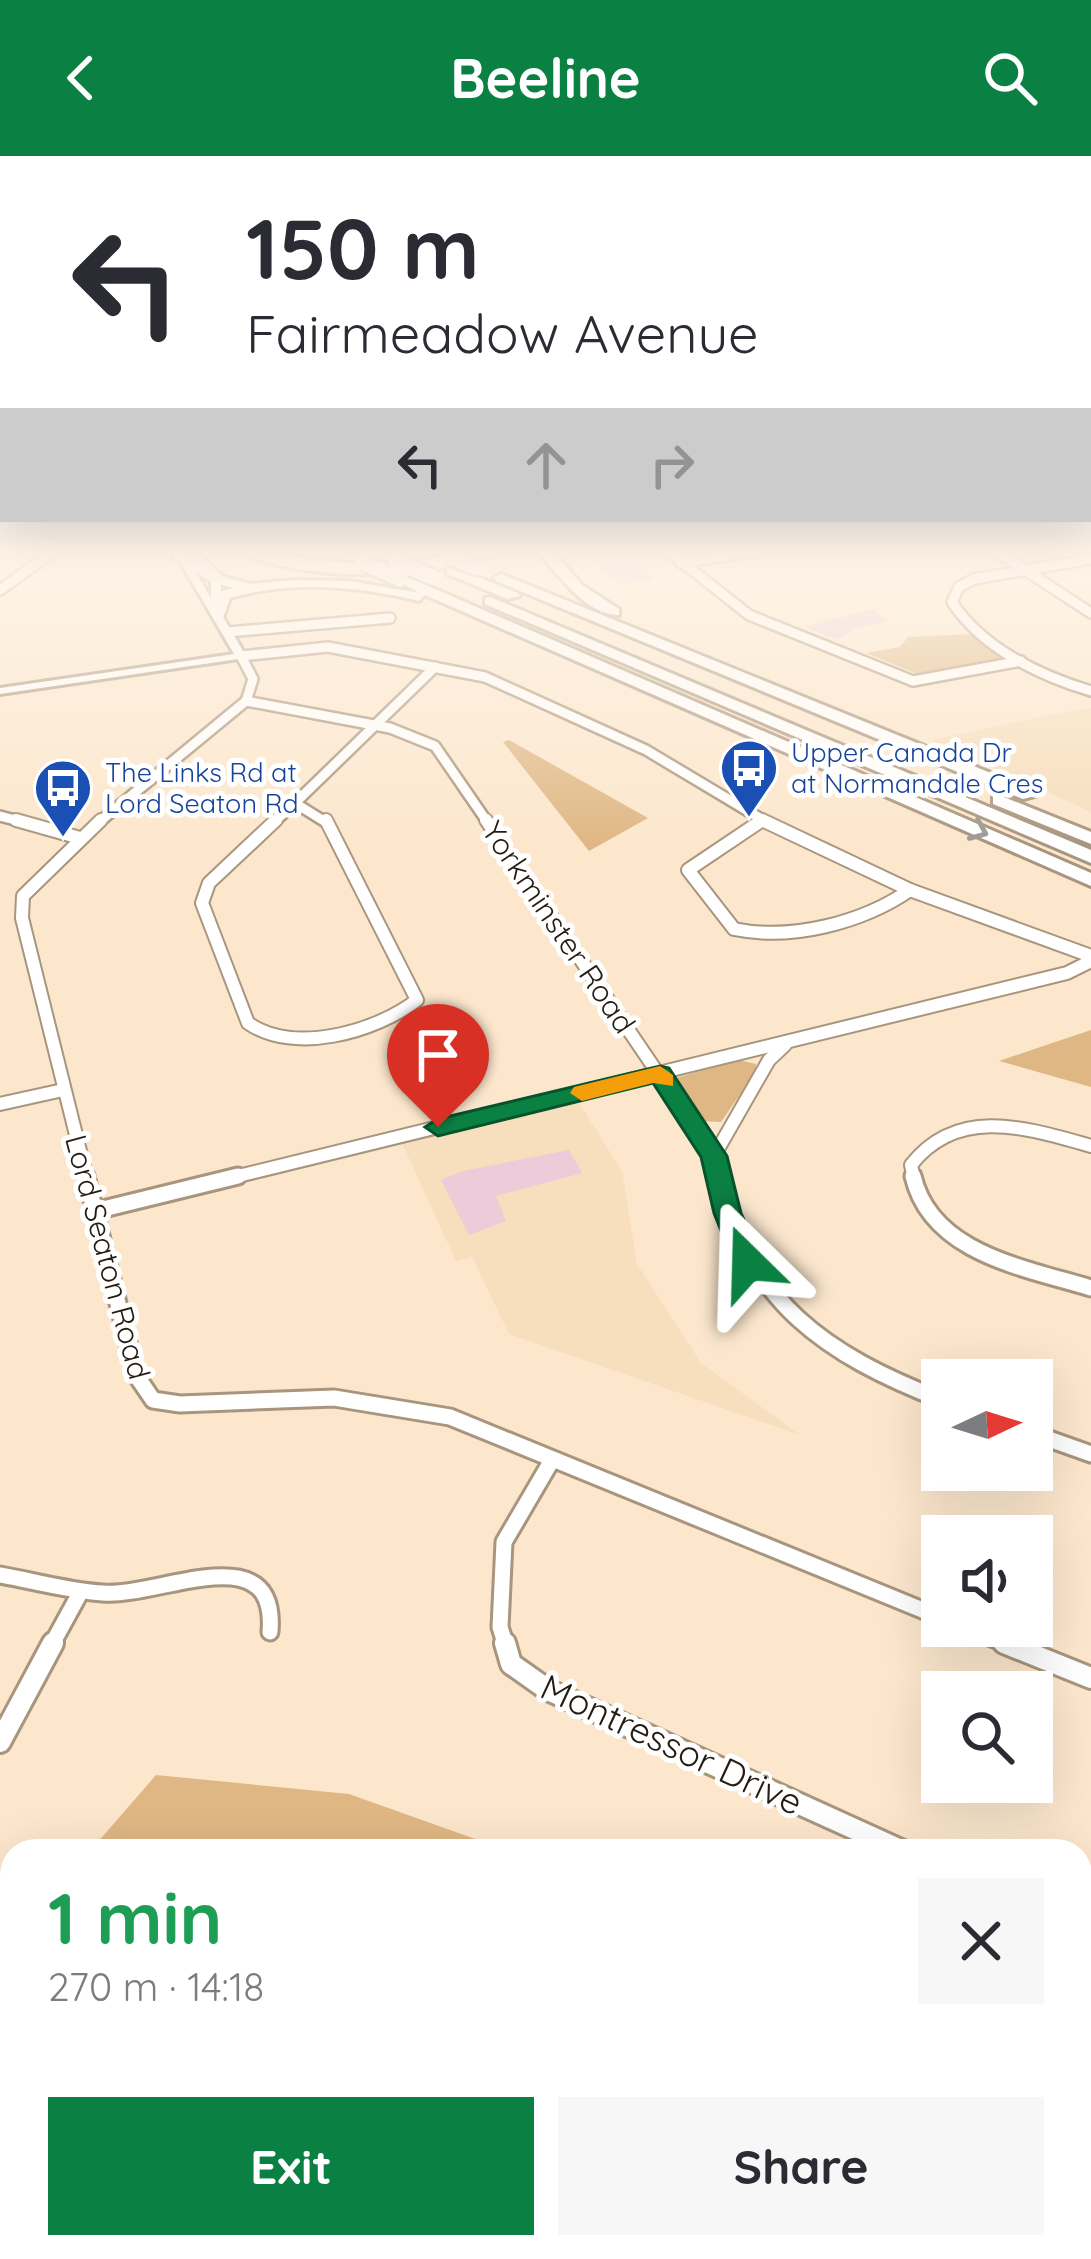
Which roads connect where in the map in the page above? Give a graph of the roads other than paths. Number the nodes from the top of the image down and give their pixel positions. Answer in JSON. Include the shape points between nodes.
{"nodes":[{"id":1,"x":238,"y":649,"type":"edge"},
{"id":2,"x":308,"y":649,"type":"edge"},
{"id":3,"x":339,"y":649,"type":"edge"},
{"id":4,"x":560,"y":649,"type":"edge"},
{"id":5,"x":603,"y":649,"type":"edge"},
{"id":6,"x":650,"y":649,"type":"edge"},
{"id":7,"x":673,"y":649,"type":"edge"},
{"id":8,"x":694,"y":649,"type":"edge"},
{"id":9,"x":833,"y":649,"type":"edge"},
{"id":10,"x":1005,"y":649,"type":"edge"},
{"id":11,"x":242,"y":656,"type":"junction"},
{"id":12,"x":1021,"y":661,"type":"junction"},
{"id":13,"x":435,"y":667,"type":"junction"},
{"id":14,"x":0,"y":691,"type":"edge"},
{"id":15,"x":1091,"y":691,"type":"edge"},
{"id":16,"x":246,"y":701,"type":"junction"},
{"id":17,"x":376,"y":725,"type":"junction"},
{"id":18,"x":967,"y":770,"type":"junction"},
{"id":19,"x":295,"y":803,"type":"junction"},
{"id":20,"x":0,"y":816,"type":"edge"},
{"id":21,"x":1091,"y":820,"type":"edge"},
{"id":22,"x":761,"y":821,"type":"junction"},
{"id":23,"x":80,"y":838,"type":"junction"},
{"id":24,"x":1091,"y":838,"type":"edge"},
{"id":25,"x":1091,"y":857,"type":"edge"},
{"id":26,"x":1091,"y":880,"type":"edge"},
{"id":27,"x":910,"y":890,"type":"junction"},
{"id":28,"x":1091,"y":958,"type":"edge"},
{"id":29,"x":787,"y":1043,"type":"junction"},
{"id":30,"x":660,"y":1074,"type":"junction"},
{"id":31,"x":63,"y":1090,"type":"junction"},
{"id":32,"x":0,"y":1104,"type":"edge"},
{"id":33,"x":1091,"y":1146,"type":"edge"},
{"id":34,"x":714,"y":1156,"type":"junction"},
{"id":35,"x":95,"y":1211,"type":"junction"},
{"id":36,"x":1091,"y":1288,"type":"edge"},
{"id":37,"x":921,"y":1392,"type":"edge"},
{"id":38,"x":1053,"y":1440,"type":"edge"},
{"id":39,"x":1091,"y":1454,"type":"edge"},
{"id":40,"x":552,"y":1460,"type":"junction"},
{"id":41,"x":0,"y":1575,"type":"edge"},
{"id":42,"x":80,"y":1593,"type":"junction"},
{"id":43,"x":921,"y":1609,"type":"edge"},
{"id":44,"x":270,"y":1632,"type":"dead end"},
{"id":45,"x":1014,"y":1647,"type":"edge"},
{"id":46,"x":1091,"y":1678,"type":"edge"},
{"id":47,"x":0,"y":1742,"type":"edge"},
{"id":48,"x":877,"y":1839,"type":"edge"}],
"edges":[{"from":1,"to":11,"type":"street"},
{"from":2,"to":11,"type":"street"},
{"from":3,"to":13,"type":"street"},
{"from":4,"to":26,"type":"highway","one_way":true},
{"from":5,"to":25,"type":"highway","bridge":true},
{"from":6,"to":24,"type":"highway"},
{"from":7,"to":18,"type":"highway","bridge":true},
{"from":8,"to":18,"type":"highway"},
{"from":9,"to":12,"type":"street","via":[[913,681]]},
{"from":10,"to":12,"type":"street"},
{"from":11,"to":14,"type":"street"},
{"from":11,"to":16,"type":"street","via":[[254,679]]},
{"from":12,"to":15,"type":"street"},
{"from":13,"to":17,"type":"street"},
{"from":13,"to":22,"type":"street","via":[[485,677],[646,750]]},
{"from":16,"to":17,"type":"street","name":"Yorkminster Road"},
{"from":16,"to":23,"type":"street","name":"Lord Seaton Road"},
{"from":17,"to":19,"type":"street"},
{"from":17,"to":30,"type":"street","name":"Yorkminster Road","via":[[435,746]]},
{"from":18,"to":21,"type":"highway"},
{"from":19,"to":19,"type":"street","via":[[209,884],[202,903],[248,1023],[280,1039],[389,1019],[416,1000],[326,819]]},
{"from":20,"to":23,"type":"street"},
{"from":22,"to":27,"type":"street"},
{"from":22,"to":27,"type":"street","via":[[688,870],[734,929],[782,933],[874,911]]},
{"from":23,"to":31,"type":"street","name":"Lord Seaton Road","via":[[34,880],[22,906]]},
{"from":27,"to":28,"type":"street"},
{"from":28,"to":29,"type":"street","via":[[1067,973]]},
{"from":29,"to":30,"type":"street"},
{"from":29,"to":34,"type":"street"},
{"from":30,"to":34,"type":"street","name":"Yorkminster Road"},
{"from":30,"to":35,"type":"street"},
{"from":31,"to":32,"type":"street"},
{"from":31,"to":35,"type":"street","name":"Lord Seaton Road"},
{"from":33,"to":36,"type":"street","via":[[1017,1127],[976,1126],[937,1136],[911,1165],[917,1202],[951,1236]]},
{"from":34,"to":37,"type":"street","name":"Yorkminster Road","via":[[748,1263],[783,1304],[879,1377]]},
{"from":35,"to":40,"type":"street","name":"Lord Seaton Road","via":[[136,1375],[153,1400],[348,1399],[450,1417]]},
{"from":38,"to":39,"type":"street"},
{"from":40,"to":43,"type":"street","name":"Lord Seaton Road"},
{"from":40,"to":48,"type":"street","name":"Montressor Drive","via":[[504,1542],[500,1627],[512,1664],[548,1690]]},
{"from":41,"to":42,"type":"street"},
{"from":42,"to":44,"type":"street","via":[[152,1591],[234,1575],[261,1587],[272,1607]]},
{"from":42,"to":47,"type":"street"},
{"from":45,"to":46,"type":"street"}]}
